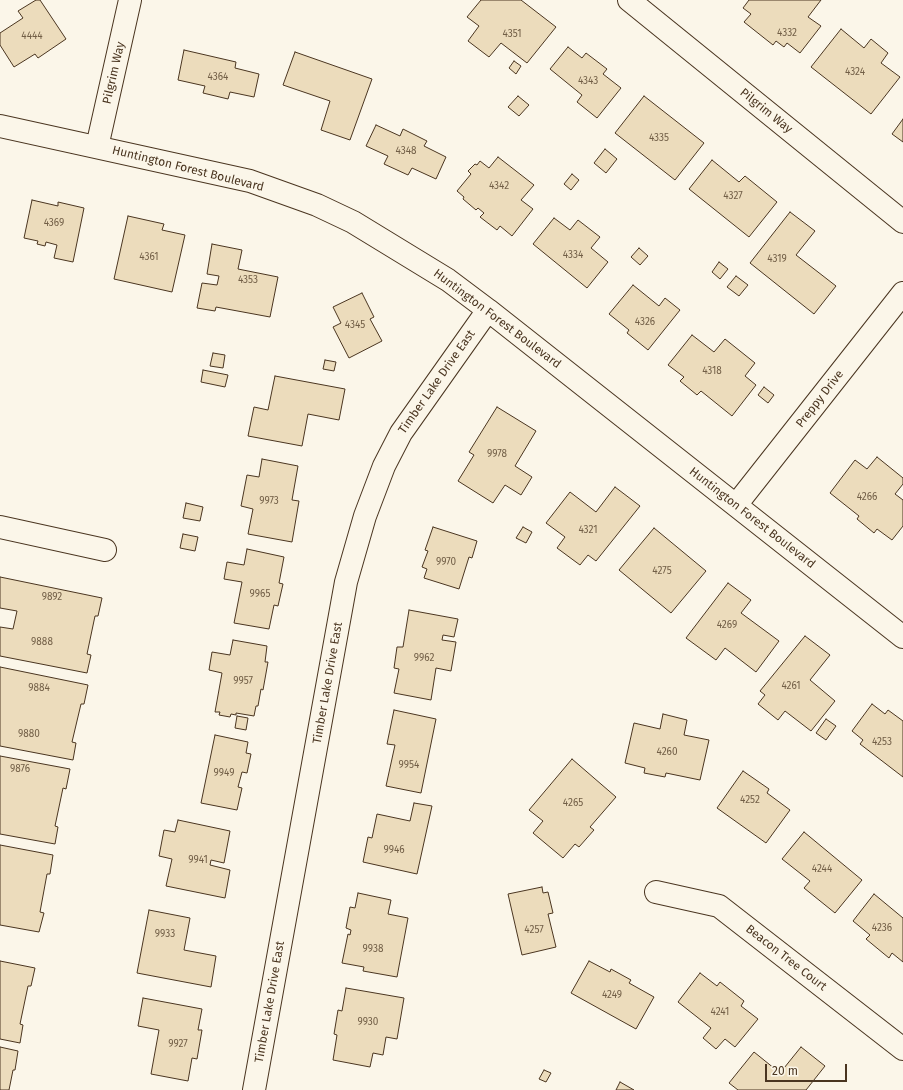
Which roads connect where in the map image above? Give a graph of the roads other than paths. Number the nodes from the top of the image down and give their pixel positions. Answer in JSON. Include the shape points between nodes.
{"nodes":[{"id":1,"x":130,"y":0,"type":"edge"},
{"id":2,"x":629,"y":0,"type":"edge"},
{"id":3,"x":0,"y":126,"type":"edge"},
{"id":4,"x":97,"y":147,"type":"junction"},
{"id":5,"x":903,"y":222,"type":"edge"},
{"id":6,"x":903,"y":293,"type":"edge"},
{"id":7,"x":488,"y":310,"type":"junction"},
{"id":8,"x":736,"y":505,"type":"junction"},
{"id":9,"x":0,"y":527,"type":"edge"},
{"id":10,"x":106,"y":550,"type":"dead end"},
{"id":11,"x":903,"y":637,"type":"edge"},
{"id":12,"x":656,"y":892,"type":"dead end"},
{"id":13,"x":903,"y":1049,"type":"edge"},
{"id":14,"x":254,"y":1090,"type":"edge"}],
"edges":[{"from":1,"to":4,"type":"street","name":"Pilgrim Way"},
{"from":2,"to":5,"type":"street","name":"Pilgrim Way"},
{"from":3,"to":4,"type":"street","name":"Huntington Forest Boulevard"},
{"from":4,"to":7,"type":"street","name":"Huntington Forest Boulevard","via":[[250,181],[316,205],[354,222],[441,276]]},
{"from":6,"to":8,"type":"street","name":"Preppy Drive"},
{"from":7,"to":8,"type":"street","name":"Huntington Forest Boulevard"},
{"from":7,"to":14,"type":"street","name":"Timber Lake Drive East","via":[[400,433],[365,516],[346,582]]},
{"from":8,"to":11,"type":"street","name":"Huntington Forest Boulevard"},
{"from":9,"to":10,"type":"street"},
{"from":12,"to":13,"type":"street","name":"Beacon Tree Court","via":[[719,906]]}]}
